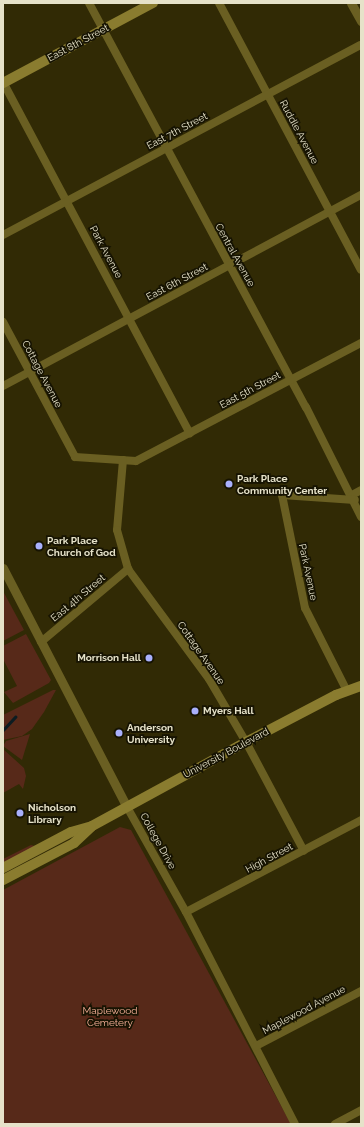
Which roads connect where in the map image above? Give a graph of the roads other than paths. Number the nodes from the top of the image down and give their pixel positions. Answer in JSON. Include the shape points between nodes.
{"nodes":[{"id":1,"x":89,"y":3,"type":"edge"},
{"id":2,"x":153,"y":3,"type":"edge"},
{"id":3,"x":219,"y":3,"type":"edge"},
{"id":4,"x":351,"y":3,"type":"edge"},
{"id":5,"x":361,"y":21,"type":"edge"},
{"id":6,"x":103,"y":30,"type":"junction"},
{"id":7,"x":361,"y":45,"type":"edge"},
{"id":8,"x":3,"y":82,"type":"edge"},
{"id":9,"x":268,"y":94,"type":"junction"},
{"id":10,"x":166,"y":148,"type":"junction"},
{"id":11,"x":361,"y":195,"type":"edge"},
{"id":12,"x":67,"y":201,"type":"junction"},
{"id":13,"x":330,"y":212,"type":"junction"},
{"id":14,"x":3,"y":235,"type":"edge"},
{"id":15,"x":229,"y":266,"type":"junction"},
{"id":16,"x":361,"y":270,"type":"edge"},
{"id":17,"x":130,"y":318,"type":"junction"},
{"id":18,"x":3,"y":322,"type":"edge"},
{"id":19,"x":361,"y":343,"type":"edge"},
{"id":20,"x":29,"y":372,"type":"junction"},
{"id":21,"x":291,"y":380,"type":"junction"},
{"id":22,"x":3,"y":386,"type":"edge"},
{"id":23,"x":190,"y":433,"type":"junction"},
{"id":24,"x":75,"y":457,"type":"joint"},
{"id":25,"x":123,"y":460,"type":"junction"},
{"id":26,"x":361,"y":490,"type":"edge"},
{"id":27,"x":353,"y":498,"type":"junction"},
{"id":28,"x":360,"y":512,"type":"edge"},
{"id":29,"x":3,"y":569,"type":"edge"},
{"id":30,"x":128,"y":569,"type":"junction"},
{"id":31,"x":41,"y":642,"type":"junction"},
{"id":32,"x":361,"y":686,"type":"edge"},
{"id":33,"x":347,"y":691,"type":"junction"},
{"id":34,"x":246,"y":742,"type":"junction"},
{"id":35,"x":127,"y":807,"type":"junction"},
{"id":36,"x":361,"y":820,"type":"edge"},
{"id":37,"x":92,"y":826,"type":"junction"},
{"id":38,"x":44,"y":846,"type":"junction"},
{"id":39,"x":304,"y":850,"type":"junction"},
{"id":40,"x":50,"y":856,"type":"junction"},
{"id":41,"x":3,"y":868,"type":"edge"},
{"id":42,"x":3,"y":880,"type":"edge"},
{"id":43,"x":186,"y":912,"type":"junction"},
{"id":44,"x":361,"y":991,"type":"edge"},
{"id":45,"x":256,"y":1046,"type":"junction"},
{"id":46,"x":361,"y":1110,"type":"edge"},
{"id":47,"x":295,"y":1124,"type":"edge"},
{"id":48,"x":335,"y":1124,"type":"edge"}],
"edges":[{"from":1,"to":6,"type":"street","name":"Central Avenue"},
{"from":2,"to":6,"type":"main road","name":"East 8th Street"},
{"from":3,"to":9,"type":"street","name":"Ruddle Avenue"},
{"from":4,"to":5,"type":"street"},
{"from":6,"to":8,"type":"main road","name":"East 8th Street"},
{"from":6,"to":10,"type":"street","name":"Central Avenue"},
{"from":7,"to":9,"type":"street","name":"East 7th Street"},
{"from":8,"to":12,"type":"street","name":"Park Avenue"},
{"from":9,"to":10,"type":"street","name":"East 7th Street"},
{"from":9,"to":13,"type":"street","name":"Ruddle Avenue"},
{"from":10,"to":12,"type":"street","name":"East 7th Street"},
{"from":10,"to":15,"type":"street","name":"Central Avenue"},
{"from":11,"to":13,"type":"street","name":"East 6th Street"},
{"from":12,"to":14,"type":"street","name":"East 7th Street"},
{"from":12,"to":17,"type":"street","name":"Park Avenue"},
{"from":13,"to":15,"type":"street","name":"East 6th Street"},
{"from":13,"to":16,"type":"street","name":"Ruddle Avenue"},
{"from":15,"to":17,"type":"street","name":"East 6th Street"},
{"from":15,"to":21,"type":"street","name":"Central Avenue"},
{"from":17,"to":20,"type":"street","name":"East 6th Street"},
{"from":17,"to":23,"type":"street","name":"Park Avenue"},
{"from":18,"to":20,"type":"street","name":"Cottage Avenue"},
{"from":19,"to":21,"type":"street","name":"East 5th Street"},
{"from":20,"to":22,"type":"street","name":"East 6th Street"},
{"from":20,"to":24,"type":"street","name":"Cottage Avenue"},
{"from":21,"to":23,"type":"street","name":"East 5th Street"},
{"from":21,"to":27,"type":"street","name":"Central Avenue"},
{"from":23,"to":25,"type":"street","name":"East 5th Street","via":[[136,461]]},
{"from":24,"to":25,"type":"street","name":"East 5th Street"},
{"from":25,"to":30,"type":"street","name":"Cottage Avenue","via":[[117,530]]},
{"from":26,"to":27,"type":"street"},
{"from":27,"to":28,"type":"street","name":"Central Avenue"},
{"from":27,"to":33,"type":"street","name":"Park Avenue","via":[[282,495],[305,608]]},
{"from":29,"to":31,"type":"street","name":"College Drive"},
{"from":30,"to":31,"type":"street","name":"East 4th Street"},
{"from":30,"to":34,"type":"street","name":"Cottage Avenue","via":[[208,679]]},
{"from":31,"to":35,"type":"street","name":"College Drive"},
{"from":32,"to":33,"type":"main road","name":"University Boulevard"},
{"from":33,"to":34,"type":"main road","name":"University Boulevard"},
{"from":34,"to":35,"type":"main road","name":"University Boulevard"},
{"from":34,"to":39,"type":"street","name":"Cottage Avenue"},
{"from":35,"to":37,"type":"main road","name":"University Boulevard"},
{"from":35,"to":43,"type":"street","name":"College Drive"},
{"from":36,"to":39,"type":"street","name":"High Street"},
{"from":37,"to":38,"type":"main road","name":"University Boulevard","via":[[71,832]]},
{"from":37,"to":40,"type":"main road","name":"University Boulevard","via":[[74,843]]},
{"from":38,"to":40,"type":"street"},
{"from":38,"to":41,"type":"main road","name":"University Boulevard"},
{"from":39,"to":43,"type":"street","name":"High Street"},
{"from":40,"to":42,"type":"main road","name":"University Boulevard"},
{"from":43,"to":45,"type":"street","name":"College Drive"},
{"from":44,"to":45,"type":"street","name":"Maplewood Avenue"},
{"from":45,"to":47,"type":"street","name":"College Drive"},
{"from":46,"to":48,"type":"street"}]}
